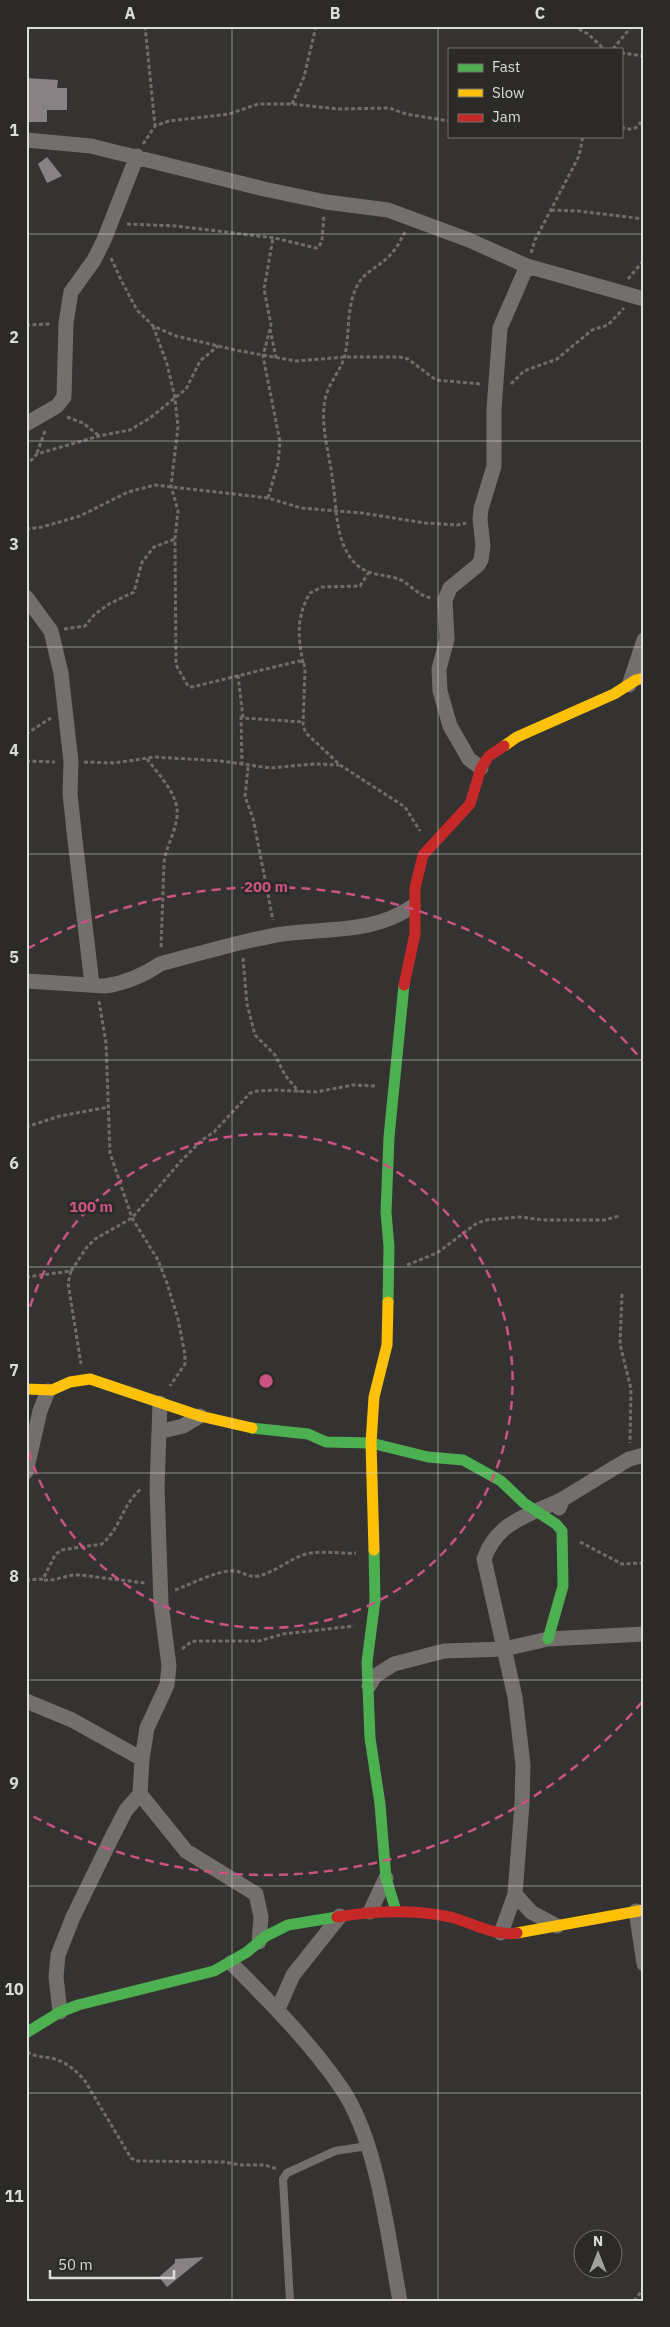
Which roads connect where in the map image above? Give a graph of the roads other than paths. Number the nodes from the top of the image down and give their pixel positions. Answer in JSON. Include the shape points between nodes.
{"nodes":[{"id":1,"x":26,"y":140,"type":"edge"},
{"id":2,"x":137,"y":156,"type":"junction"},
{"id":3,"x":528,"y":266,"type":"junction"},
{"id":4,"x":631,"y":296,"type":"edge"},
{"id":5,"x":26,"y":424,"type":"edge"},
{"id":6,"x":26,"y":597,"type":"edge"},
{"id":7,"x":644,"y":640,"type":"edge"},
{"id":8,"x":644,"y":678,"type":"edge"},
{"id":9,"x":629,"y":685,"type":"junction"},
{"id":10,"x":481,"y":768,"type":"junction"},
{"id":11,"x":414,"y":906,"type":"junction"},
{"id":12,"x":26,"y":981,"type":"edge"},
{"id":13,"x":92,"y":984,"type":"junction"},
{"id":14,"x":26,"y":1389,"type":"edge"},
{"id":15,"x":48,"y":1391,"type":"junction"},
{"id":16,"x":160,"y":1403,"type":"junction"},
{"id":17,"x":200,"y":1416,"type":"junction"},
{"id":18,"x":159,"y":1432,"type":"junction"},
{"id":19,"x":371,"y":1443,"type":"junction"},
{"id":20,"x":644,"y":1455,"type":"edge"},
{"id":21,"x":26,"y":1472,"type":"edge"},
{"id":22,"x":562,"y":1499,"type":"junction"},
{"id":23,"x":535,"y":1510,"type":"junction"},
{"id":24,"x":559,"y":1528,"type":"junction"},
{"id":25,"x":644,"y":1634,"type":"edge"},
{"id":26,"x":548,"y":1639,"type":"junction"},
{"id":27,"x":504,"y":1649,"type":"junction"},
{"id":28,"x":368,"y":1686,"type":"junction"},
{"id":29,"x":26,"y":1701,"type":"edge"},
{"id":30,"x":142,"y":1759,"type":"junction"},
{"id":31,"x":140,"y":1794,"type":"junction"},
{"id":32,"x":386,"y":1878,"type":"junction"},
{"id":33,"x":515,"y":1894,"type":"junction"},
{"id":34,"x":640,"y":1910,"type":"edge"},
{"id":35,"x":396,"y":1911,"type":"junction"},
{"id":36,"x":370,"y":1912,"type":"junction"},
{"id":37,"x":340,"y":1916,"type":"junction"},
{"id":38,"x":557,"y":1926,"type":"junction"},
{"id":39,"x":501,"y":1933,"type":"junction"},
{"id":40,"x":259,"y":1942,"type":"junction"},
{"id":41,"x":231,"y":1963,"type":"junction"},
{"id":42,"x":644,"y":1964,"type":"edge"},
{"id":43,"x":278,"y":2009,"type":"junction"},
{"id":44,"x":60,"y":2012,"type":"junction"},
{"id":45,"x":26,"y":2033,"type":"edge"},
{"id":46,"x":367,"y":2146,"type":"junction"},
{"id":47,"x":290,"y":2301,"type":"edge"},
{"id":48,"x":400,"y":2301,"type":"edge"}],
"edges":[{"from":1,"to":2,"type":"street","via":[[91,146]]},
{"from":2,"to":3,"type":"street","via":[[264,190],[388,210]]},
{"from":2,"to":5,"type":"street","via":[[104,240],[94,260],[74,285],[66,323],[64,397],[54,408]]},
{"from":3,"to":4,"type":"street"},
{"from":3,"to":10,"type":"street","via":[[500,328],[502,386],[494,409],[494,466],[480,519],[483,546],[480,563],[455,582],[445,600],[447,639],[439,669],[440,691],[450,726],[469,759]]},
{"from":6,"to":13,"type":"street","via":[[51,631],[60,673]]},
{"from":7,"to":9,"type":"street"},
{"from":8,"to":9,"type":"street"},
{"from":9,"to":10,"type":"street","via":[[516,736],[489,756]]},
{"from":10,"to":11,"type":"street","via":[[470,804],[428,848],[419,871]]},
{"from":11,"to":13,"type":"street","via":[[373,926],[277,935],[160,964],[118,984]]},
{"from":11,"to":19,"type":"street","via":[[415,934],[402,988],[386,1212],[389,1269],[386,1353],[374,1397]]},
{"from":12,"to":13,"type":"street"},
{"from":14,"to":15,"type":"street"},
{"from":15,"to":16,"type":"street","via":[[80,1379],[90,1379]]},
{"from":15,"to":21,"type":"street"},
{"from":16,"to":17,"type":"street"},
{"from":16,"to":18,"type":"street"},
{"from":17,"to":18,"type":"street","via":[[183,1426]]},
{"from":17,"to":19,"type":"street","via":[[257,1429],[308,1434],[326,1442]]},
{"from":18,"to":30,"type":"street","via":[[161,1591],[167,1685],[147,1728]]},
{"from":19,"to":23,"type":"street","via":[[428,1457],[462,1460],[501,1481]]},
{"from":19,"to":28,"type":"street","via":[[375,1600],[367,1662]]},
{"from":20,"to":22,"type":"street","via":[[629,1459]]},
{"from":22,"to":23,"type":"street"},
{"from":22,"to":24,"type":"street","via":[[558,1508]]},
{"from":23,"to":24,"type":"street"},
{"from":23,"to":27,"type":"street","via":[[500,1532],[489,1544],[484,1559]]},
{"from":24,"to":26,"type":"street","via":[[563,1586]]},
{"from":25,"to":26,"type":"street"},
{"from":26,"to":27,"type":"street"},
{"from":27,"to":28,"type":"street","via":[[444,1651],[394,1664],[375,1676]]},
{"from":27,"to":33,"type":"street","via":[[515,1697],[522,1765]]},
{"from":28,"to":32,"type":"street","via":[[370,1738]]},
{"from":29,"to":30,"type":"street","via":[[72,1720]]},
{"from":30,"to":31,"type":"street"},
{"from":31,"to":40,"type":"street","via":[[186,1851],[256,1894],[261,1918]]},
{"from":31,"to":44,"type":"street","via":[[126,1810],[64,1937],[56,1977]]},
{"from":32,"to":35,"type":"street"},
{"from":32,"to":36,"type":"street"},
{"from":33,"to":38,"type":"street","via":[[531,1912]]},
{"from":33,"to":39,"type":"street"},
{"from":34,"to":38,"type":"street"},
{"from":34,"to":42,"type":"street"},
{"from":35,"to":36,"type":"street"},
{"from":35,"to":39,"type":"street","via":[[450,1918]]},
{"from":36,"to":37,"type":"street"},
{"from":37,"to":40,"type":"street","via":[[281,1927]]},
{"from":37,"to":43,"type":"street","via":[[294,1975]]},
{"from":38,"to":39,"type":"street"},
{"from":40,"to":41,"type":"street"},
{"from":41,"to":43,"type":"street"},
{"from":41,"to":44,"type":"street","via":[[189,1979]]},
{"from":43,"to":46,"type":"street","via":[[343,2090]]},
{"from":44,"to":45,"type":"street"},
{"from":46,"to":47,"type":"lane","via":[[335,2151],[287,2174],[283,2179]]},
{"from":46,"to":48,"type":"street","via":[[375,2169]]}]}
